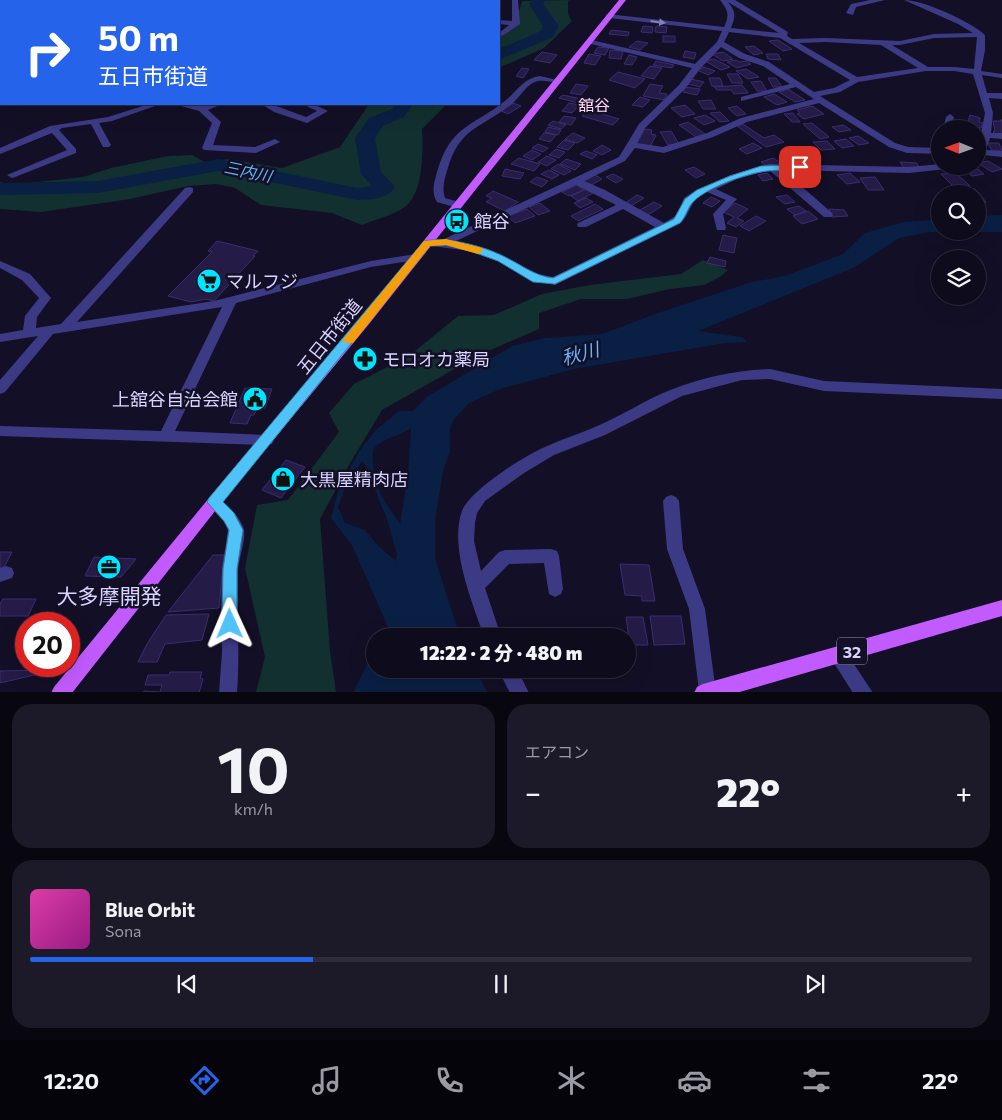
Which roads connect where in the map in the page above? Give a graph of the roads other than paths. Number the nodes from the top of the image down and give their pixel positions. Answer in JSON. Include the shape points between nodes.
{"nodes":[{"id":1,"x":516,"y":0,"type":"edge"},
{"id":2,"x":623,"y":0,"type":"edge"},
{"id":3,"x":723,"y":0,"type":"edge"},
{"id":4,"x":730,"y":0,"type":"edge"},
{"id":5,"x":882,"y":0,"type":"edge"},
{"id":6,"x":907,"y":0,"type":"edge"},
{"id":7,"x":850,"y":13,"type":"dead end"},
{"id":8,"x":610,"y":16,"type":"junction"},
{"id":9,"x":500,"y":22,"type":"edge"},
{"id":10,"x":516,"y":24,"type":"junction"},
{"id":11,"x":726,"y":30,"type":"junction"},
{"id":12,"x":746,"y":32,"type":"junction"},
{"id":13,"x":500,"y":35,"type":"edge"},
{"id":14,"x":981,"y":35,"type":"junction"},
{"id":15,"x":782,"y":36,"type":"junction"},
{"id":16,"x":590,"y":41,"type":"junction"},
{"id":17,"x":790,"y":41,"type":"junction"},
{"id":18,"x":720,"y":43,"type":"junction"},
{"id":19,"x":758,"y":44,"type":"dead end"},
{"id":20,"x":884,"y":44,"type":"junction"},
{"id":21,"x":697,"y":67,"type":"junction"},
{"id":22,"x":926,"y":70,"type":"junction"},
{"id":23,"x":977,"y":73,"type":"junction"},
{"id":24,"x":1002,"y":76,"type":"edge"},
{"id":25,"x":856,"y":80,"type":"junction"},
{"id":26,"x":558,"y":81,"type":"junction"},
{"id":27,"x":798,"y":84,"type":"junction"},
{"id":28,"x":984,"y":95,"type":"junction"},
{"id":29,"x":1002,"y":96,"type":"edge"},
{"id":30,"x":816,"y":98,"type":"junction"},
{"id":31,"x":744,"y":99,"type":"dead end"},
{"id":32,"x":154,"y":105,"type":"edge"},
{"id":33,"x":188,"y":105,"type":"edge"},
{"id":34,"x":215,"y":105,"type":"edge"},
{"id":35,"x":267,"y":105,"type":"edge"},
{"id":36,"x":283,"y":105,"type":"edge"},
{"id":37,"x":309,"y":105,"type":"edge"},
{"id":38,"x":274,"y":108,"type":"junction"},
{"id":39,"x":202,"y":109,"type":"junction"},
{"id":40,"x":950,"y":117,"type":"dead end"},
{"id":41,"x":949,"y":120,"type":"edge"},
{"id":42,"x":94,"y":121,"type":"junction"},
{"id":43,"x":53,"y":128,"type":"junction"},
{"id":44,"x":986,"y":135,"type":"joint"},
{"id":45,"x":1002,"y":136,"type":"edge"},
{"id":46,"x":276,"y":142,"type":"dead end"},
{"id":47,"x":634,"y":145,"type":"junction"},
{"id":48,"x":106,"y":146,"type":"dead end"},
{"id":49,"x":0,"y":151,"type":"edge"},
{"id":50,"x":931,"y":151,"type":"edge"},
{"id":51,"x":986,"y":154,"type":"edge"},
{"id":52,"x":1002,"y":154,"type":"edge"},
{"id":53,"x":774,"y":167,"type":"junction"},
{"id":54,"x":931,"y":168,"type":"edge"},
{"id":55,"x":12,"y":175,"type":"dead end"},
{"id":56,"x":576,"y":181,"type":"junction"},
{"id":57,"x":708,"y":189,"type":"junction"},
{"id":58,"x":189,"y":190,"type":"dead end"},
{"id":59,"x":458,"y":205,"type":"junction"},
{"id":60,"x":623,"y":205,"type":"junction"},
{"id":61,"x":828,"y":215,"type":"dead end"},
{"id":62,"x":582,"y":225,"type":"dead end"},
{"id":63,"x":664,"y":228,"type":"junction"},
{"id":64,"x":721,"y":228,"type":"dead end"},
{"id":65,"x":446,"y":242,"type":"junction"},
{"id":66,"x":428,"y":243,"type":"junction"},
{"id":67,"x":416,"y":257,"type":"junction"},
{"id":68,"x":0,"y":264,"type":"edge"},
{"id":69,"x":231,"y":301,"type":"junction"},
{"id":70,"x":64,"y":329,"type":"junction"},
{"id":71,"x":49,"y":332,"type":"junction"},
{"id":72,"x":29,"y":334,"type":"junction"},
{"id":73,"x":0,"y":338,"type":"edge"},
{"id":74,"x":0,"y":389,"type":"edge"},
{"id":75,"x":1002,"y":394,"type":"edge"},
{"id":76,"x":0,"y":431,"type":"edge"},
{"id":77,"x":166,"y":435,"type":"junction"},
{"id":78,"x":267,"y":440,"type":"junction"},
{"id":79,"x":671,"y":501,"type":"dead end"},
{"id":80,"x":214,"y":502,"type":"junction"},
{"id":81,"x":476,"y":586,"type":"junction"},
{"id":82,"x":555,"y":588,"type":"dead end"},
{"id":83,"x":1002,"y":608,"type":"edge"},
{"id":84,"x":489,"y":628,"type":"edge"},
{"id":85,"x":838,"y":654,"type":"junction"},
{"id":86,"x":512,"y":678,"type":"edge"},
{"id":87,"x":60,"y":692,"type":"edge"},
{"id":88,"x":228,"y":692,"type":"edge"},
{"id":89,"x":520,"y":692,"type":"edge"},
{"id":90,"x":706,"y":692,"type":"edge"},
{"id":91,"x":864,"y":692,"type":"edge"}],
"edges":[{"from":1,"to":10,"type":"street"},
{"from":2,"to":8,"type":"main road","name":"五日市街道"},
{"from":3,"to":11,"type":"street","via":[[732,10]]},
{"from":4,"to":15,"type":"street","via":[[785,34]]},
{"from":5,"to":7,"type":"street","via":[[853,5]]},
{"from":6,"to":14,"type":"street","via":[[961,22]]},
{"from":8,"to":11,"type":"street","one_way":true},
{"from":8,"to":16,"type":"main road","name":"五日市街道"},
{"from":9,"to":10,"type":"street"},
{"from":10,"to":13,"type":"street"},
{"from":11,"to":12,"type":"street"},
{"from":11,"to":18,"type":"street"},
{"from":12,"to":15,"type":"street"},
{"from":12,"to":19,"type":"street"},
{"from":14,"to":20,"type":"street","via":[[934,36],[900,44]]},
{"from":14,"to":23,"type":"street","via":[[982,50]]},
{"from":15,"to":17,"type":"street"},
{"from":16,"to":21,"type":"street"},
{"from":16,"to":26,"type":"main road","name":"五日市街道"},
{"from":17,"to":20,"type":"street"},
{"from":17,"to":25,"type":"street"},
{"from":18,"to":21,"type":"street"},
{"from":18,"to":27,"type":"street","via":[[742,56],[766,64]]},
{"from":20,"to":22,"type":"street"},
{"from":21,"to":47,"type":"street","via":[[638,132]]},
{"from":22,"to":23,"type":"street","via":[[954,69]]},
{"from":22,"to":25,"type":"street"},
{"from":23,"to":24,"type":"street"},
{"from":23,"to":28,"type":"street"},
{"from":25,"to":30,"type":"street"},
{"from":26,"to":59,"type":"main road","name":"五日市街道"},
{"from":26,"to":59,"type":"street","via":[[532,80],[510,101],[456,138],[445,158],[438,192],[441,200]]},
{"from":27,"to":30,"type":"street"},
{"from":27,"to":31,"type":"street"},
{"from":28,"to":29,"type":"street"},
{"from":28,"to":44,"type":"street","via":[[989,113]]},
{"from":30,"to":47,"type":"street","via":[[664,150]]},
{"from":30,"to":50,"type":"street","via":[[898,147]]},
{"from":32,"to":42,"type":"street"},
{"from":33,"to":39,"type":"street"},
{"from":34,"to":39,"type":"street"},
{"from":35,"to":38,"type":"street"},
{"from":36,"to":38,"type":"street"},
{"from":37,"to":38,"type":"street","via":[[324,111],[307,120]]},
{"from":39,"to":46,"type":"street","via":[[217,122],[207,148],[256,150]]},
{"from":40,"to":41,"type":"street"},
{"from":42,"to":43,"type":"street"},
{"from":42,"to":48,"type":"street"},
{"from":43,"to":49,"type":"street"},
{"from":43,"to":55,"type":"street","via":[[73,151]]},
{"from":44,"to":45,"type":"street"},
{"from":47,"to":56,"type":"street","via":[[622,159]]},
{"from":51,"to":52,"type":"street"},
{"from":53,"to":54,"type":"street"},
{"from":53,"to":57,"type":"street"},
{"from":53,"to":61,"type":"street"},
{"from":56,"to":60,"type":"street"},
{"from":56,"to":65,"type":"street"},
{"from":57,"to":63,"type":"street","via":[[688,200],[682,216]]},
{"from":57,"to":64,"type":"street","via":[[732,199],[718,214]]},
{"from":58,"to":70,"type":"street"},
{"from":59,"to":66,"type":"main road","name":"五日市街道"},
{"from":60,"to":62,"type":"street"},
{"from":60,"to":63,"type":"street"},
{"from":63,"to":65,"type":"street","via":[[562,279],[547,282],[502,259]]},
{"from":65,"to":66,"type":"street"},
{"from":66,"to":67,"type":"main road","name":"五日市街道"},
{"from":67,"to":69,"type":"street","via":[[371,264]]},
{"from":67,"to":78,"type":"main road","name":"五日市街道"},
{"from":68,"to":72,"type":"street","via":[[26,277],[45,298],[31,316]]},
{"from":69,"to":70,"type":"street"},
{"from":69,"to":77,"type":"street"},
{"from":70,"to":71,"type":"street"},
{"from":71,"to":72,"type":"street"},
{"from":71,"to":74,"type":"street"},
{"from":72,"to":73,"type":"street"},
{"from":75,"to":81,"type":"street","via":[[824,386],[787,376],[756,373],[688,389],[600,431],[549,451],[480,497],[470,511],[466,541]]},
{"from":76,"to":77,"type":"street"},
{"from":77,"to":78,"type":"street"},
{"from":78,"to":80,"type":"main road","name":"五日市街道"},
{"from":79,"to":90,"type":"street","via":[[675,549],[697,609]]},
{"from":80,"to":87,"type":"main road","name":"五日市街道"},
{"from":80,"to":88,"type":"street","via":[[229,517],[236,530],[230,569]]},
{"from":81,"to":82,"type":"street","via":[[505,557],[551,556]]},
{"from":81,"to":84,"type":"street"},
{"from":83,"to":85,"type":"main road","number":"32"},
{"from":85,"to":90,"type":"main road","number":"32"},
{"from":85,"to":91,"type":"street"},
{"from":86,"to":89,"type":"street"}]}
